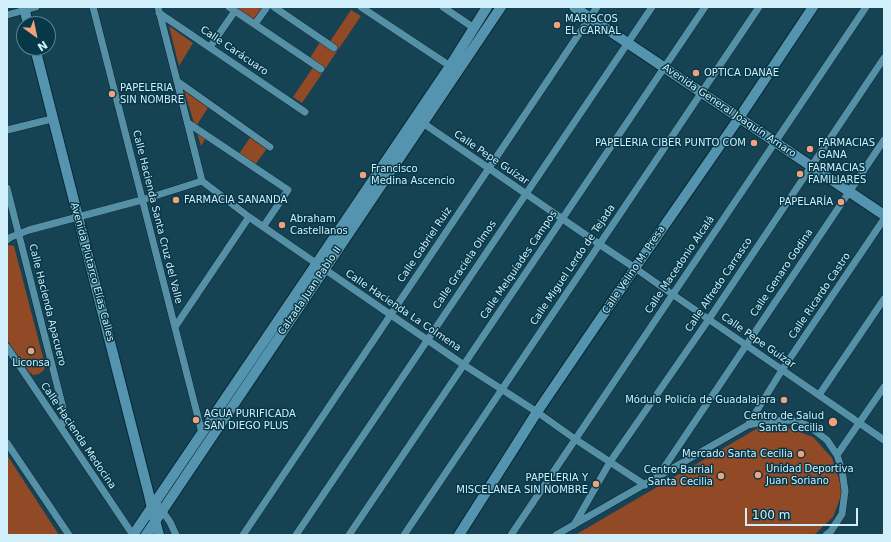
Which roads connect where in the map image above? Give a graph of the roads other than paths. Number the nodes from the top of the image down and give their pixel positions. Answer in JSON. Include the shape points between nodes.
{"nodes":[{"id":1,"x":36,"y":7,"type":"edge"},
{"id":2,"x":93,"y":7,"type":"edge"},
{"id":3,"x":267,"y":7,"type":"edge"},
{"id":4,"x":274,"y":7,"type":"edge"},
{"id":5,"x":361,"y":7,"type":"edge"},
{"id":6,"x":443,"y":7,"type":"edge"},
{"id":7,"x":487,"y":7,"type":"edge"},
{"id":8,"x":501,"y":7,"type":"edge"},
{"id":9,"x":574,"y":7,"type":"edge"},
{"id":10,"x":597,"y":7,"type":"edge"},
{"id":11,"x":652,"y":7,"type":"edge"},
{"id":12,"x":705,"y":7,"type":"edge"},
{"id":13,"x":759,"y":7,"type":"edge"},
{"id":14,"x":813,"y":7,"type":"edge"},
{"id":15,"x":866,"y":7,"type":"edge"},
{"id":16,"x":24,"y":8,"type":"edge"},
{"id":17,"x":231,"y":8,"type":"edge"},
{"id":18,"x":159,"y":10,"type":"edge"},
{"id":19,"x":7,"y":15,"type":"edge"},
{"id":20,"x":590,"y":18,"type":"junction"},
{"id":21,"x":255,"y":24,"type":"junction"},
{"id":22,"x":474,"y":28,"type":"junction"},
{"id":23,"x":627,"y":43,"type":"junction"},
{"id":24,"x":210,"y":48,"type":"junction"},
{"id":25,"x":334,"y":48,"type":"dead end"},
{"id":26,"x":36,"y":56,"type":"edge"},
{"id":27,"x":884,"y":58,"type":"edge"},
{"id":28,"x":450,"y":66,"type":"junction"},
{"id":29,"x":664,"y":68,"type":"junction"},
{"id":30,"x":321,"y":69,"type":"dead end"},
{"id":31,"x":177,"y":80,"type":"junction"},
{"id":32,"x":701,"y":93,"type":"junction"},
{"id":33,"x":305,"y":112,"type":"dead end"},
{"id":34,"x":739,"y":118,"type":"junction"},
{"id":35,"x":52,"y":119,"type":"junction"},
{"id":36,"x":188,"y":123,"type":"junction"},
{"id":37,"x":423,"y":123,"type":"junction"},
{"id":38,"x":7,"y":130,"type":"edge"},
{"id":39,"x":884,"y":140,"type":"edge"},
{"id":40,"x":775,"y":142,"type":"junction"},
{"id":41,"x":270,"y":147,"type":"dead end"},
{"id":42,"x":812,"y":166,"type":"junction"},
{"id":43,"x":489,"y":168,"type":"junction"},
{"id":44,"x":202,"y":181,"type":"junction"},
{"id":45,"x":7,"y":188,"type":"edge"},
{"id":46,"x":849,"y":192,"type":"junction"},
{"id":47,"x":526,"y":194,"type":"junction"},
{"id":48,"x":142,"y":200,"type":"junction"},
{"id":49,"x":884,"y":215,"type":"edge"},
{"id":50,"x":77,"y":217,"type":"junction"},
{"id":51,"x":249,"y":217,"type":"junction"},
{"id":52,"x":563,"y":219,"type":"junction"},
{"id":53,"x":884,"y":219,"type":"edge"},
{"id":54,"x":263,"y":227,"type":"junction"},
{"id":55,"x":19,"y":234,"type":"junction"},
{"id":56,"x":7,"y":240,"type":"edge"},
{"id":57,"x":599,"y":244,"type":"junction"},
{"id":58,"x":320,"y":266,"type":"junction"},
{"id":59,"x":635,"y":268,"type":"junction"},
{"id":60,"x":672,"y":294,"type":"junction"},
{"id":61,"x":884,"y":299,"type":"edge"},
{"id":62,"x":391,"y":315,"type":"junction"},
{"id":63,"x":709,"y":320,"type":"junction"},
{"id":64,"x":175,"y":327,"type":"junction"},
{"id":65,"x":428,"y":340,"type":"junction"},
{"id":66,"x":746,"y":345,"type":"junction"},
{"id":67,"x":7,"y":347,"type":"edge"},
{"id":68,"x":464,"y":365,"type":"junction"},
{"id":69,"x":782,"y":370,"type":"junction"},
{"id":70,"x":884,"y":387,"type":"edge"},
{"id":71,"x":501,"y":390,"type":"junction"},
{"id":72,"x":819,"y":395,"type":"junction"},
{"id":73,"x":537,"y":412,"type":"junction"},
{"id":74,"x":859,"y":423,"type":"junction"},
{"id":75,"x":748,"y":425,"type":"junction"},
{"id":76,"x":60,"y":427,"type":"junction"},
{"id":77,"x":202,"y":433,"type":"junction"},
{"id":78,"x":575,"y":439,"type":"junction"},
{"id":79,"x":884,"y":440,"type":"edge"},
{"id":80,"x":7,"y":443,"type":"edge"},
{"id":81,"x":837,"y":455,"type":"junction"},
{"id":82,"x":610,"y":462,"type":"junction"},
{"id":83,"x":658,"y":477,"type":"junction"},
{"id":84,"x":645,"y":485,"type":"junction"},
{"id":85,"x":155,"y":504,"type":"junction"},
{"id":86,"x":155,"y":521,"type":"junction"},
{"id":87,"x":574,"y":525,"type":"junction"},
{"id":88,"x":69,"y":535,"type":"edge"},
{"id":89,"x":133,"y":535,"type":"edge"},
{"id":90,"x":146,"y":535,"type":"edge"},
{"id":91,"x":159,"y":535,"type":"edge"},
{"id":92,"x":176,"y":535,"type":"edge"},
{"id":93,"x":243,"y":535,"type":"edge"},
{"id":94,"x":296,"y":535,"type":"edge"},
{"id":95,"x":349,"y":535,"type":"edge"},
{"id":96,"x":404,"y":535,"type":"edge"},
{"id":97,"x":459,"y":535,"type":"edge"},
{"id":98,"x":511,"y":535,"type":"edge"},
{"id":99,"x":556,"y":535,"type":"edge"},
{"id":100,"x":826,"y":535,"type":"edge"}],
"edges":[{"from":1,"to":16,"type":"street"},
{"from":2,"to":48,"type":"street","name":"Calle Hacienda Santa Cruz del Valle"},
{"from":3,"to":21,"type":"street"},
{"from":4,"to":25,"type":"street"},
{"from":5,"to":28,"type":"street"},
{"from":6,"to":22,"type":"street"},
{"from":7,"to":22,"type":"street","name":"Calzada Juan Pablo II"},
{"from":8,"to":37,"type":"street","name":"Calzada Juan Pablo II"},
{"from":9,"to":20,"type":"street","name":"Avenida General Joaquín Amaro"},
{"from":10,"to":20,"type":"street","name":"Calle Gabriel Ruiz"},
{"from":11,"to":23,"type":"street","name":"Calle Graciela Olmos"},
{"from":12,"to":29,"type":"street","name":"Calle Melquíades Campos"},
{"from":13,"to":32,"type":"street","name":"Calle Miguel Lerdo de Tejada"},
{"from":14,"to":34,"type":"street","name":"Calle Velino M. Presa"},
{"from":15,"to":40,"type":"street","name":"Calle Macedonio Alcalá"},
{"from":16,"to":19,"type":"street"},
{"from":17,"to":21,"type":"street"},
{"from":17,"to":24,"type":"street"},
{"from":18,"to":24,"type":"street","name":"Calle Carácuaro"},
{"from":18,"to":31,"type":"street"},
{"from":20,"to":23,"type":"street","name":"Avenida General Joaquín Amaro"},
{"from":20,"to":43,"type":"street","name":"Calle Gabriel Ruiz"},
{"from":21,"to":30,"type":"street"},
{"from":22,"to":28,"type":"street","name":"Calzada Juan Pablo II"},
{"from":23,"to":29,"type":"street","name":"Avenida General Joaquín Amaro"},
{"from":23,"to":47,"type":"street","name":"Calle Graciela Olmos"},
{"from":24,"to":33,"type":"street","name":"Calle Carácuaro"},
{"from":26,"to":35,"type":"street","name":"Avenida Plutarco Elías Calles"},
{"from":27,"to":42,"type":"street","name":"Calle Alfredo Carrasco"},
{"from":28,"to":58,"type":"street","name":"Calzada Juan Pablo II"},
{"from":29,"to":32,"type":"street","name":"Avenida General Joaquín Amaro"},
{"from":29,"to":52,"type":"street","name":"Calle Melquíades Campos"},
{"from":31,"to":36,"type":"street"},
{"from":31,"to":41,"type":"street"},
{"from":32,"to":34,"type":"street","name":"Avenida General Joaquín Amaro"},
{"from":32,"to":57,"type":"street","name":"Calle Miguel Lerdo de Tejada"},
{"from":34,"to":40,"type":"street","name":"Avenida General Joaquín Amaro"},
{"from":34,"to":59,"type":"street","name":"Calle Velino M. Presa"},
{"from":35,"to":38,"type":"street"},
{"from":35,"to":50,"type":"street","name":"Avenida Plutarco Elías Calles"},
{"from":36,"to":44,"type":"street"},
{"from":36,"to":54,"type":"street","via":[[288,190]]},
{"from":37,"to":43,"type":"street","name":"Calle Pepe Guízar"},
{"from":37,"to":58,"type":"street","name":"Calzada Juan Pablo II"},
{"from":39,"to":46,"type":"street","name":"Calle Genaro Godina"},
{"from":40,"to":42,"type":"street","name":"Avenida General Joaquín Amaro"},
{"from":40,"to":60,"type":"street","name":"Calle Macedonio Alcalá"},
{"from":42,"to":46,"type":"street","name":"Avenida General Joaquín Amaro"},
{"from":42,"to":63,"type":"street","name":"Calle Alfredo Carrasco"},
{"from":43,"to":47,"type":"street","name":"Calle Pepe Guízar"},
{"from":43,"to":62,"type":"street","name":"Calle Gabriel Ruiz"},
{"from":44,"to":48,"type":"street"},
{"from":44,"to":51,"type":"street","name":"Calle Hacienda La Colmena"},
{"from":45,"to":55,"type":"street","name":"Calle Hacienda Apacuero"},
{"from":46,"to":49,"type":"street","name":"Avenida General Joaquín Amaro"},
{"from":46,"to":66,"type":"street","name":"Calle Genaro Godina"},
{"from":47,"to":52,"type":"street","name":"Calle Pepe Guízar"},
{"from":47,"to":65,"type":"street","name":"Calle Graciela Olmos"},
{"from":48,"to":50,"type":"street"},
{"from":48,"to":64,"type":"street","name":"Calle Hacienda Santa Cruz del Valle"},
{"from":50,"to":55,"type":"street"},
{"from":50,"to":85,"type":"street","name":"Avenida Plutarco Elías Calles"},
{"from":51,"to":54,"type":"street","name":"Calle Hacienda La Colmena"},
{"from":51,"to":64,"type":"street"},
{"from":52,"to":57,"type":"street","name":"Calle Pepe Guízar"},
{"from":52,"to":68,"type":"street","name":"Calle Melquíades Campos"},
{"from":53,"to":69,"type":"street","name":"Calle Ricardo Castro"},
{"from":54,"to":58,"type":"street","name":"Calle Hacienda La Colmena"},
{"from":55,"to":56,"type":"street"},
{"from":55,"to":76,"type":"street","name":"Calle Hacienda Apacuero","via":[[64,412],[64,421]]},
{"from":57,"to":59,"type":"street","name":"Calle Pepe Guízar"},
{"from":57,"to":71,"type":"street","name":"Calle Miguel Lerdo de Tejada"},
{"from":58,"to":62,"type":"street","name":"Calle Hacienda La Colmena"},
{"from":58,"to":77,"type":"street","name":"Calzada Juan Pablo II"},
{"from":58,"to":85,"type":"street","name":"Calzada Juan Pablo II"},
{"from":59,"to":60,"type":"street","name":"Calle Pepe Guízar"},
{"from":59,"to":73,"type":"street","name":"Calle Velino M. Presa"},
{"from":60,"to":63,"type":"street","name":"Calle Pepe Guízar"},
{"from":60,"to":78,"type":"street","name":"Calle Macedonio Alcalá"},
{"from":61,"to":72,"type":"street"},
{"from":62,"to":65,"type":"street","name":"Calle Hacienda La Colmena"},
{"from":62,"to":93,"type":"street","name":"Calle Gabriel Ruiz"},
{"from":63,"to":66,"type":"street","name":"Calle Pepe Guízar"},
{"from":63,"to":82,"type":"street","name":"Calle Alfredo Carrasco"},
{"from":64,"to":77,"type":"street","name":"Calle Hacienda Santa Cruz del Valle"},
{"from":65,"to":68,"type":"street","name":"Calle Hacienda La Colmena"},
{"from":65,"to":94,"type":"street","name":"Calle Graciela Olmos"},
{"from":66,"to":69,"type":"street","name":"Calle Pepe Guízar"},
{"from":66,"to":83,"type":"street","name":"Calle Genaro Godina"},
{"from":67,"to":76,"type":"street","name":"Calle Hacienda Medocina"},
{"from":68,"to":71,"type":"street","name":"Calle Hacienda La Colmena"},
{"from":68,"to":95,"type":"street","name":"Calle Melquíades Campos"},
{"from":69,"to":72,"type":"street","name":"Calle Pepe Guízar"},
{"from":69,"to":75,"type":"street","name":"Calle Ricardo Castro"},
{"from":70,"to":74,"type":"street"},
{"from":71,"to":73,"type":"street","name":"Calle Hacienda La Colmena"},
{"from":71,"to":96,"type":"street","name":"Calle Miguel Lerdo de Tejada"},
{"from":72,"to":74,"type":"street","name":"Calle Pepe Guízar"},
{"from":73,"to":78,"type":"street","name":"Calle Hacienda La Colmena"},
{"from":73,"to":97,"type":"street","name":"Calle Velino M. Presa"},
{"from":74,"to":79,"type":"street","name":"Calle Pepe Guízar"},
{"from":74,"to":81,"type":"street"},
{"from":75,"to":81,"type":"street","via":[[791,420],[804,424],[827,440]]},
{"from":75,"to":83,"type":"street"},
{"from":76,"to":89,"type":"street","name":"Calle Hacienda Medocina"},
{"from":77,"to":85,"type":"street","name":"Calzada Juan Pablo II"},
{"from":78,"to":82,"type":"street","name":"Calle Hacienda La Colmena"},
{"from":78,"to":98,"type":"street","name":"Calle Macedonio Alcalá"},
{"from":80,"to":88,"type":"street"},
{"from":81,"to":100,"type":"street","via":[[845,491],[842,514]]},
{"from":82,"to":84,"type":"street","name":"Calle Hacienda La Colmena"},
{"from":82,"to":87,"type":"street","name":"Calle Alfredo Carrasco"},
{"from":83,"to":84,"type":"street"},
{"from":84,"to":87,"type":"street"},
{"from":85,"to":86,"type":"street","name":"Calzada Juan Pablo II"},
{"from":85,"to":89,"type":"street","name":"Calzada Juan Pablo II"},
{"from":85,"to":92,"type":"street","via":[[170,522]]},
{"from":86,"to":90,"type":"street","name":"Calzada Juan Pablo II"},
{"from":86,"to":91,"type":"street"},
{"from":87,"to":99,"type":"street"}]}
